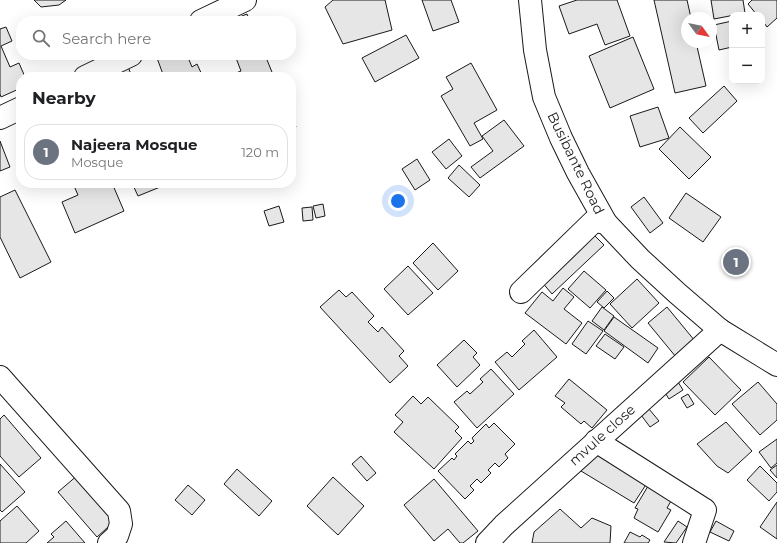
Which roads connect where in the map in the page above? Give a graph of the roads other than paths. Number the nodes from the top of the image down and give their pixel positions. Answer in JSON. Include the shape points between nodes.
{"nodes":[{"id":1,"x":245,"y":0,"type":"edge"},
{"id":2,"x":532,"y":1,"type":"edge"},
{"id":3,"x":212,"y":16,"type":"edge"},
{"id":4,"x":120,"y":60,"type":"edge"},
{"id":5,"x":95,"y":72,"type":"edge"},
{"id":6,"x":16,"y":110,"type":"edge"},
{"id":7,"x":0,"y":118,"type":"edge"},
{"id":8,"x":606,"y":223,"type":"junction"},
{"id":9,"x":521,"y":292,"type":"dead end"},
{"id":10,"x":720,"y":330,"type":"junction"},
{"id":11,"x":777,"y":365,"type":"edge"},
{"id":12,"x":0,"y":377,"type":"edge"},
{"id":13,"x":596,"y":441,"type":"junction"},
{"id":14,"x":109,"y":543,"type":"edge"},
{"id":15,"x":487,"y":543,"type":"edge"},
{"id":16,"x":694,"y":543,"type":"edge"}],
"edges":[{"from":1,"to":3,"type":"street"},
{"from":2,"to":8,"type":"street","name":"Busibante Road","via":[[535,50],[544,97],[578,173]]},
{"from":4,"to":5,"type":"street"},
{"from":6,"to":7,"type":"street"},
{"from":8,"to":9,"type":"street","via":[[594,221]]},
{"from":8,"to":10,"type":"street","name":"Busibante Road","via":[[677,293]]},
{"from":10,"to":11,"type":"street","name":"Busibante Road"},
{"from":10,"to":13,"type":"street","name":"mvule close"},
{"from":12,"to":14,"type":"street","via":[[119,511],[121,524],[117,536]]},
{"from":13,"to":15,"type":"street","name":"mvule close"},
{"from":13,"to":16,"type":"street","via":[[705,510]]}]}
